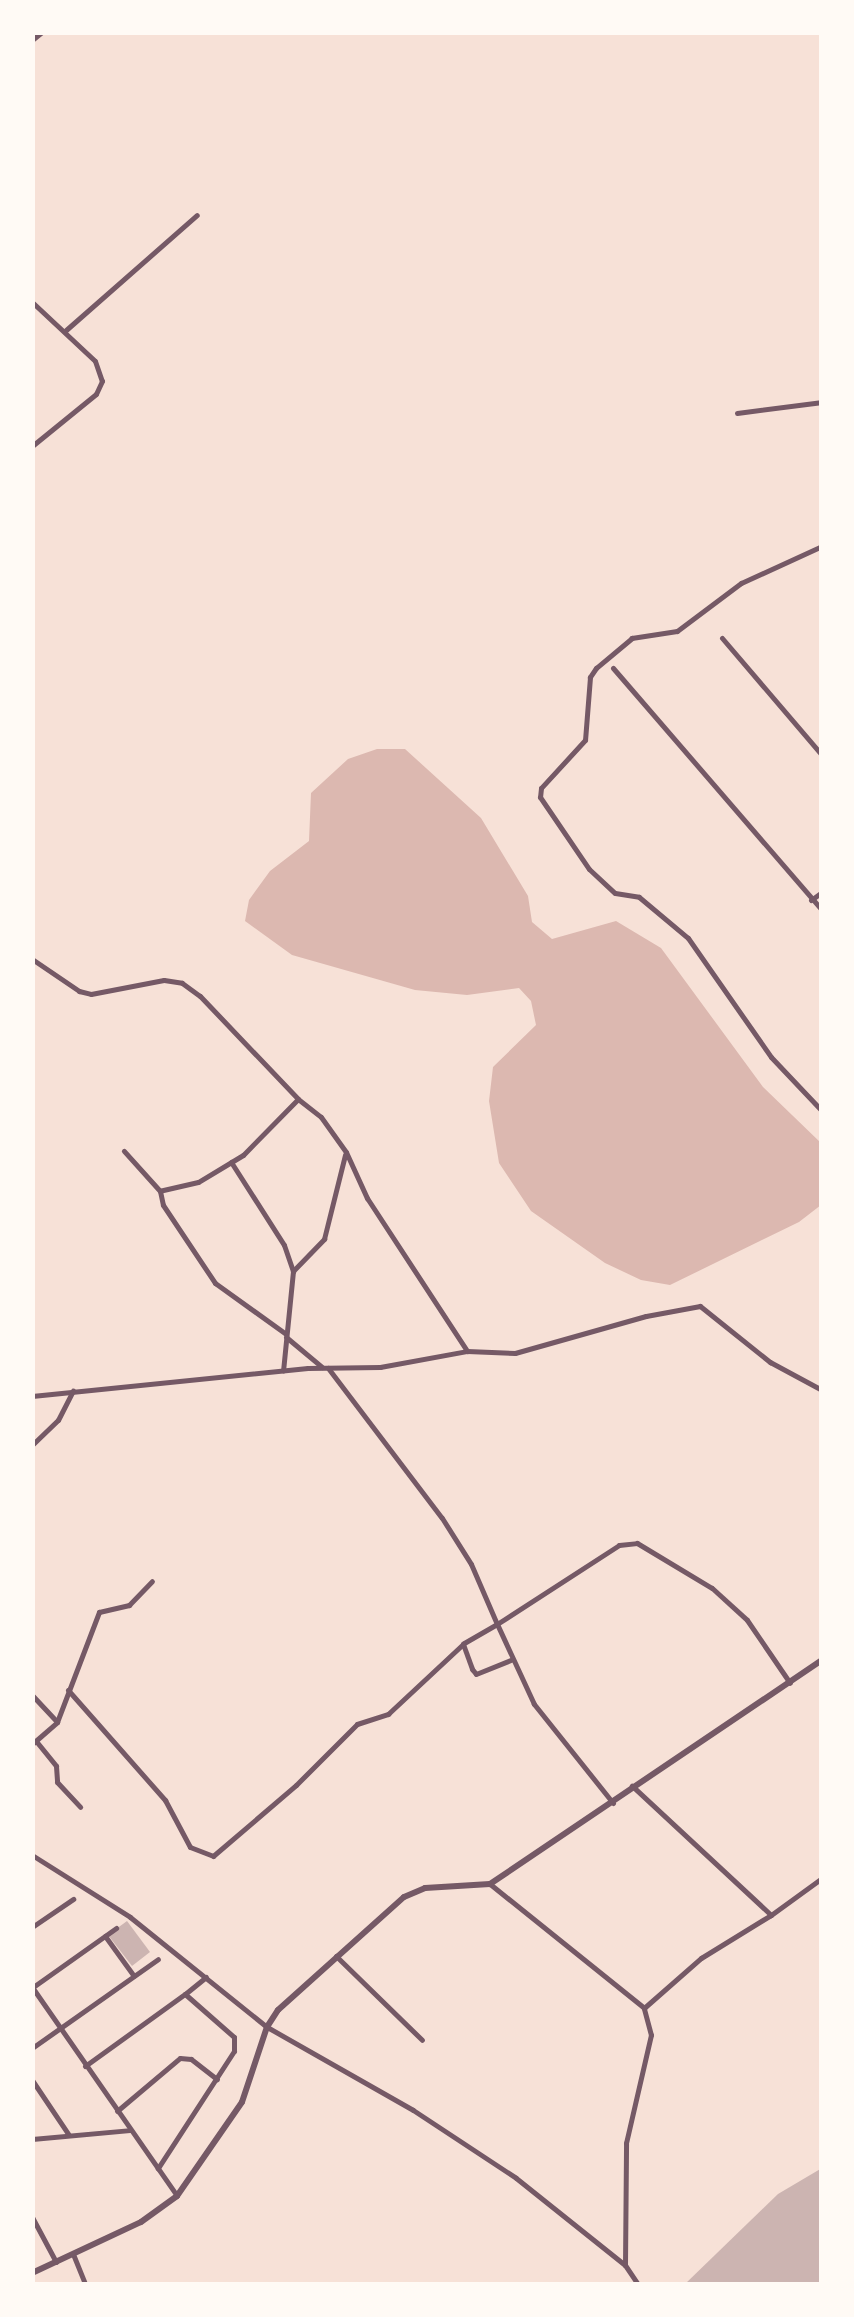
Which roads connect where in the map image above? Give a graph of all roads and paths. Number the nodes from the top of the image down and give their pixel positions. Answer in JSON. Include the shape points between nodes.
{"nodes":[{"id":1,"x":42,"y":32,"type":"edge"},
{"id":2,"x":32,"y":40,"type":"edge"},
{"id":3,"x":197,"y":215,"type":"dead end"},
{"id":4,"x":32,"y":302,"type":"edge"},
{"id":5,"x":66,"y":330,"type":"junction"},
{"id":6,"x":822,"y":402,"type":"edge"},
{"id":7,"x":737,"y":413,"type":"dead end"},
{"id":8,"x":32,"y":446,"type":"edge"},
{"id":9,"x":822,"y":546,"type":"edge"},
{"id":10,"x":722,"y":638,"type":"dead end"},
{"id":11,"x":613,"y":668,"type":"dead end"},
{"id":12,"x":822,"y":755,"type":"edge"},
{"id":13,"x":822,"y":892,"type":"edge"},
{"id":14,"x":811,"y":900,"type":"junction"},
{"id":15,"x":822,"y":910,"type":"edge"},
{"id":16,"x":32,"y":959,"type":"edge"},
{"id":17,"x":298,"y":1098,"type":"junction"},
{"id":18,"x":822,"y":1111,"type":"edge"},
{"id":19,"x":124,"y":1150,"type":"dead end"},
{"id":20,"x":346,"y":1152,"type":"junction"},
{"id":21,"x":231,"y":1162,"type":"junction"},
{"id":22,"x":160,"y":1192,"type":"junction"},
{"id":23,"x":294,"y":1270,"type":"junction"},
{"id":24,"x":286,"y":1336,"type":"junction"},
{"id":25,"x":467,"y":1350,"type":"junction"},
{"id":26,"x":326,"y":1368,"type":"junction"},
{"id":27,"x":283,"y":1372,"type":"junction"},
{"id":28,"x":822,"y":1390,"type":"edge"},
{"id":29,"x":73,"y":1391,"type":"junction"},
{"id":30,"x":32,"y":1396,"type":"edge"},
{"id":31,"x":32,"y":1444,"type":"edge"},
{"id":32,"x":152,"y":1581,"type":"dead end"},
{"id":33,"x":497,"y":1624,"type":"junction"},
{"id":34,"x":463,"y":1644,"type":"junction"},
{"id":35,"x":511,"y":1660,"type":"junction"},
{"id":36,"x":822,"y":1660,"type":"edge"},
{"id":37,"x":790,"y":1683,"type":"junction"},
{"id":38,"x":68,"y":1690,"type":"junction"},
{"id":39,"x":32,"y":1694,"type":"edge"},
{"id":40,"x":56,"y":1722,"type":"junction"},
{"id":41,"x":34,"y":1743,"type":"edge"},
{"id":42,"x":632,"y":1786,"type":"junction"},
{"id":43,"x":613,"y":1803,"type":"junction"},
{"id":44,"x":80,"y":1807,"type":"dead end"},
{"id":45,"x":32,"y":1854,"type":"edge"},
{"id":46,"x":822,"y":1878,"type":"edge"},
{"id":47,"x":490,"y":1884,"type":"junction"},
{"id":48,"x":73,"y":1899,"type":"dead end"},
{"id":49,"x":771,"y":1915,"type":"junction"},
{"id":50,"x":32,"y":1928,"type":"edge"},
{"id":51,"x":116,"y":1928,"type":"dead end"},
{"id":52,"x":105,"y":1936,"type":"junction"},
{"id":53,"x":336,"y":1956,"type":"junction"},
{"id":54,"x":158,"y":1959,"type":"dead end"},
{"id":55,"x":134,"y":1976,"type":"junction"},
{"id":56,"x":206,"y":1976,"type":"junction"},
{"id":57,"x":33,"y":1987,"type":"edge"},
{"id":58,"x":185,"y":1994,"type":"junction"},
{"id":59,"x":644,"y":2008,"type":"junction"},
{"id":60,"x":266,"y":2027,"type":"junction"},
{"id":61,"x":59,"y":2028,"type":"junction"},
{"id":62,"x":422,"y":2040,"type":"dead end"},
{"id":63,"x":32,"y":2048,"type":"edge"},
{"id":64,"x":85,"y":2066,"type":"junction"},
{"id":65,"x":218,"y":2079,"type":"junction"},
{"id":66,"x":32,"y":2080,"type":"edge"},
{"id":67,"x":117,"y":2111,"type":"junction"},
{"id":68,"x":130,"y":2130,"type":"junction"},
{"id":69,"x":70,"y":2135,"type":"junction"},
{"id":70,"x":32,"y":2139,"type":"edge"},
{"id":71,"x":158,"y":2168,"type":"junction"},
{"id":72,"x":177,"y":2196,"type":"junction"},
{"id":73,"x":32,"y":2217,"type":"edge"},
{"id":74,"x":73,"y":2254,"type":"junction"},
{"id":75,"x":56,"y":2262,"type":"junction"},
{"id":76,"x":624,"y":2265,"type":"junction"},
{"id":77,"x":32,"y":2273,"type":"edge"},
{"id":78,"x":86,"y":2284,"type":"edge"},
{"id":79,"x":638,"y":2284,"type":"edge"}],
"edges":[{"from":1,"to":2,"type":"street"},
{"from":3,"to":5,"type":"street"},
{"from":4,"to":5,"type":"street"},
{"from":5,"to":8,"type":"street","via":[[99,367],[101,388]]},
{"from":6,"to":7,"type":"street"},
{"from":9,"to":18,"type":"street","via":[[741,583],[677,630],[632,638],[596,668],[585,740],[540,797],[588,869],[615,893],[639,897],[688,938],[771,1057]]},
{"from":10,"to":12,"type":"street"},
{"from":11,"to":14,"type":"street"},
{"from":13,"to":14,"type":"street"},
{"from":14,"to":15,"type":"street"},
{"from":16,"to":17,"type":"street","via":[[90,994],[164,980],[182,983]]},
{"from":17,"to":20,"type":"street"},
{"from":17,"to":21,"type":"street"},
{"from":19,"to":22,"type":"street"},
{"from":20,"to":23,"type":"street","via":[[324,1239]]},
{"from":20,"to":25,"type":"street","via":[[367,1198]]},
{"from":21,"to":22,"type":"street","via":[[198,1182]]},
{"from":21,"to":23,"type":"street"},
{"from":22,"to":24,"type":"street","via":[[214,1283]]},
{"from":23,"to":24,"type":"street"},
{"from":24,"to":26,"type":"street"},
{"from":24,"to":27,"type":"street"},
{"from":25,"to":26,"type":"street"},
{"from":25,"to":28,"type":"street","via":[[515,1353],[700,1306],[770,1362]]},
{"from":26,"to":27,"type":"street"},
{"from":26,"to":33,"type":"street","via":[[442,1518]]},
{"from":27,"to":29,"type":"street"},
{"from":29,"to":30,"type":"street"},
{"from":29,"to":31,"type":"street","via":[[58,1420]]},
{"from":32,"to":38,"type":"street","via":[[128,1605],[99,1612]]},
{"from":33,"to":34,"type":"street"},
{"from":33,"to":35,"type":"street"},
{"from":33,"to":37,"type":"street","via":[[619,1545],[637,1543],[712,1588],[748,1620]]},
{"from":34,"to":35,"type":"street","via":[[476,1674]]},
{"from":34,"to":38,"type":"street","via":[[388,1714],[358,1724],[212,1856],[190,1847],[165,1800]]},
{"from":35,"to":43,"type":"street","via":[[534,1704]]},
{"from":36,"to":37,"type":"street"},
{"from":37,"to":42,"type":"street"},
{"from":38,"to":40,"type":"street"},
{"from":39,"to":40,"type":"street"},
{"from":40,"to":41,"type":"street"},
{"from":41,"to":44,"type":"street"},
{"from":42,"to":43,"type":"street"},
{"from":42,"to":49,"type":"street"},
{"from":43,"to":47,"type":"street"},
{"from":45,"to":56,"type":"street"},
{"from":46,"to":49,"type":"street"},
{"from":47,"to":53,"type":"street","via":[[414,1890]]},
{"from":47,"to":59,"type":"street"},
{"from":48,"to":50,"type":"street"},
{"from":49,"to":59,"type":"street","via":[[701,1958]]},
{"from":51,"to":52,"type":"street"},
{"from":52,"to":55,"type":"street"},
{"from":52,"to":57,"type":"street"},
{"from":53,"to":60,"type":"street"},
{"from":53,"to":62,"type":"street"},
{"from":54,"to":55,"type":"street"},
{"from":55,"to":61,"type":"street"},
{"from":56,"to":58,"type":"street"},
{"from":56,"to":60,"type":"street"},
{"from":57,"to":61,"type":"street"},
{"from":58,"to":64,"type":"street"},
{"from":58,"to":65,"type":"street","via":[[236,2040]]},
{"from":59,"to":76,"type":"street","via":[[651,2035],[626,2143]]},
{"from":60,"to":72,"type":"street","via":[[242,2102]]},
{"from":60,"to":76,"type":"street","via":[[516,2178]]},
{"from":61,"to":63,"type":"street"},
{"from":61,"to":64,"type":"street"},
{"from":64,"to":67,"type":"street"},
{"from":65,"to":67,"type":"street","via":[[180,2058]]},
{"from":65,"to":71,"type":"street"},
{"from":66,"to":69,"type":"street"},
{"from":67,"to":68,"type":"street"},
{"from":68,"to":69,"type":"street"},
{"from":68,"to":71,"type":"street"},
{"from":69,"to":70,"type":"street"},
{"from":71,"to":72,"type":"street"},
{"from":72,"to":74,"type":"street","via":[[141,2222]]},
{"from":73,"to":75,"type":"street"},
{"from":74,"to":75,"type":"street"},
{"from":74,"to":78,"type":"street"},
{"from":75,"to":77,"type":"street"},
{"from":76,"to":79,"type":"street"}]}
